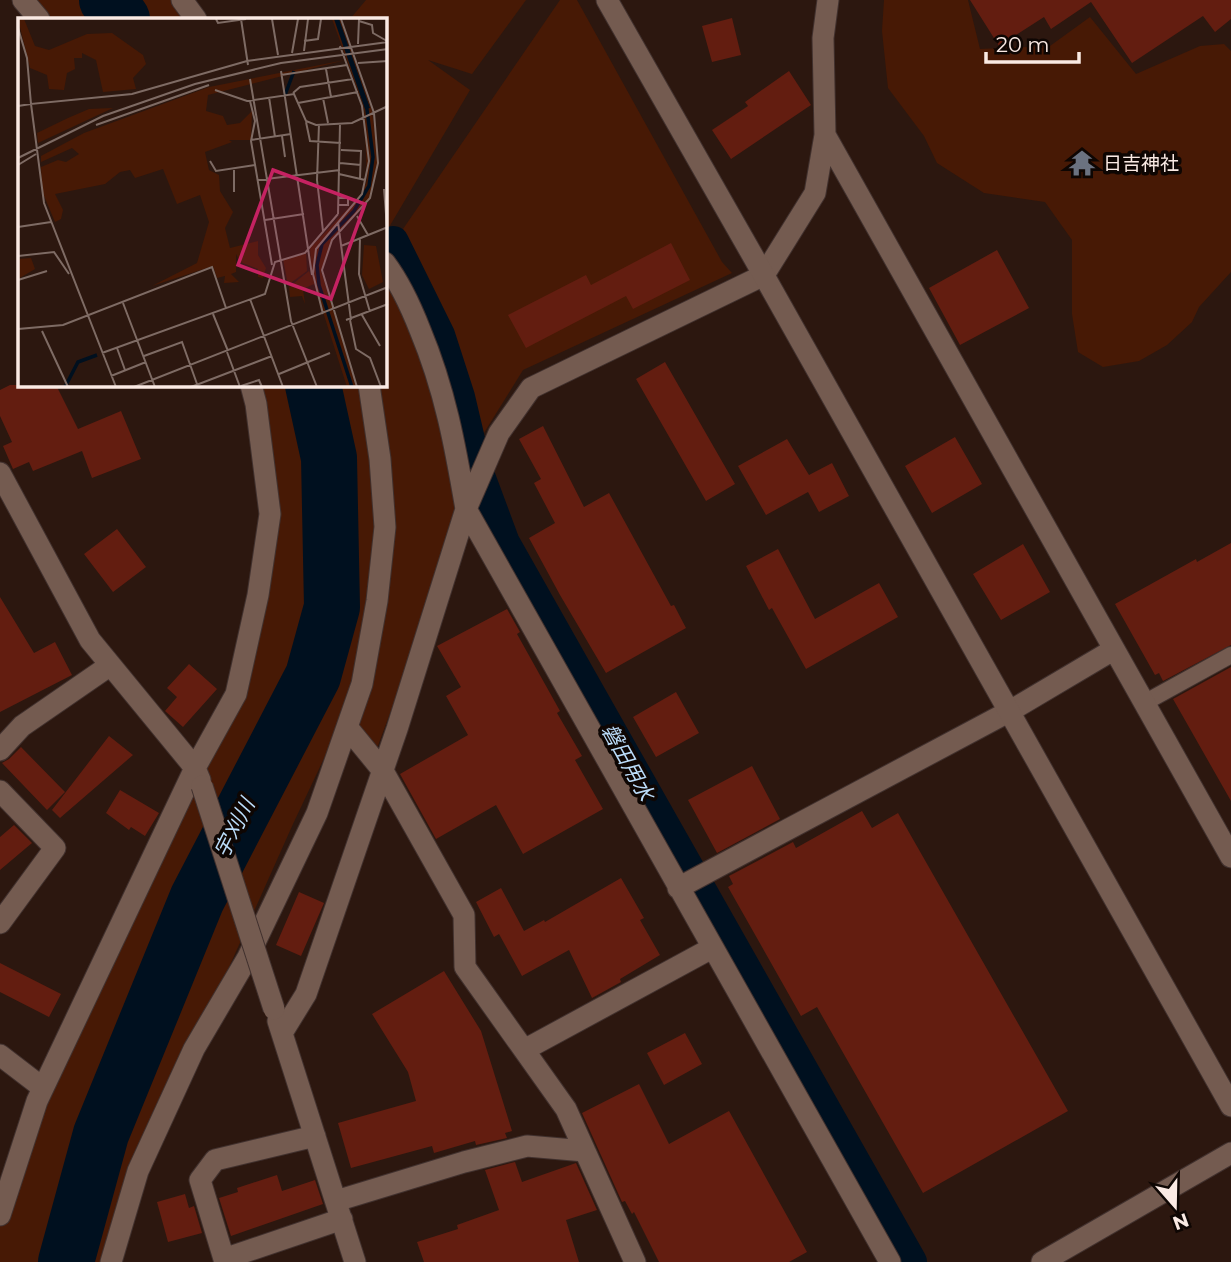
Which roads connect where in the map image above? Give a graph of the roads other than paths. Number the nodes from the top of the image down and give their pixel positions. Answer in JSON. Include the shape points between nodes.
{"nodes":[{"id":1,"x":23,"y":0,"type":"edge"},
{"id":2,"x":182,"y":0,"type":"edge"},
{"id":3,"x":607,"y":0,"type":"edge"},
{"id":4,"x":828,"y":0,"type":"edge"},
{"id":5,"x":38,"y":18,"type":"edge"},
{"id":6,"x":194,"y":18,"type":"edge"},
{"id":7,"x":825,"y":135,"type":"junction"},
{"id":8,"x":387,"y":266,"type":"edge"},
{"id":9,"x":764,"y":275,"type":"junction"},
{"id":10,"x":252,"y":387,"type":"edge"},
{"id":11,"x":369,"y":387,"type":"edge"},
{"id":12,"x":0,"y":473,"type":"edge"},
{"id":13,"x":466,"y":509,"type":"junction"},
{"id":14,"x":1114,"y":650,"type":"junction"},
{"id":15,"x":1231,"y":655,"type":"edge"},
{"id":16,"x":109,"y":666,"type":"junction"},
{"id":17,"x":1144,"y":703,"type":"junction"},
{"id":18,"x":1010,"y":711,"type":"junction"},
{"id":19,"x":347,"y":727,"type":"junction"},
{"id":20,"x":0,"y":750,"type":"edge"},
{"id":21,"x":383,"y":771,"type":"junction"},
{"id":22,"x":199,"y":777,"type":"junction"},
{"id":23,"x":0,"y":791,"type":"edge"},
{"id":24,"x":1231,"y":857,"type":"edge"},
{"id":25,"x":678,"y":888,"type":"junction"},
{"id":26,"x":0,"y":923,"type":"edge"},
{"id":27,"x":712,"y":948,"type":"junction"},
{"id":28,"x":282,"y":1033,"type":"junction"},
{"id":29,"x":524,"y":1050,"type":"junction"},
{"id":30,"x":0,"y":1055,"type":"edge"},
{"id":31,"x":43,"y":1087,"type":"junction"},
{"id":32,"x":1231,"y":1105,"type":"edge"},
{"id":33,"x":315,"y":1136,"type":"junction"},
{"id":34,"x":585,"y":1151,"type":"junction"},
{"id":35,"x":1231,"y":1153,"type":"edge"},
{"id":36,"x":339,"y":1210,"type":"junction"},
{"id":37,"x":0,"y":1215,"type":"edge"},
{"id":38,"x":111,"y":1262,"type":"edge"},
{"id":39,"x":355,"y":1262,"type":"edge"},
{"id":40,"x":635,"y":1262,"type":"edge"},
{"id":41,"x":890,"y":1262,"type":"edge"},
{"id":42,"x":1042,"y":1262,"type":"edge"}],
"edges":[{"from":1,"to":5,"type":"street"},
{"from":2,"to":6,"type":"street"},
{"from":3,"to":9,"type":"street"},
{"from":4,"to":7,"type":"street","via":[[823,38]]},
{"from":7,"to":9,"type":"street","via":[[816,193]]},
{"from":7,"to":14,"type":"street"},
{"from":8,"to":13,"type":"street","via":[[414,313],[438,373]]},
{"from":9,"to":13,"type":"street","via":[[531,388],[499,433]]},
{"from":9,"to":18,"type":"street"},
{"from":10,"to":22,"type":"street","via":[[270,514],[236,694]]},
{"from":11,"to":19,"type":"street","via":[[385,527],[362,684]]},
{"from":12,"to":16,"type":"street","via":[[90,640]]},
{"from":13,"to":21,"type":"street"},
{"from":13,"to":25,"type":"street"},
{"from":14,"to":17,"type":"street"},
{"from":14,"to":18,"type":"street"},
{"from":15,"to":17,"type":"lane"},
{"from":16,"to":20,"type":"street","via":[[22,726]]},
{"from":16,"to":22,"type":"street"},
{"from":17,"to":24,"type":"street"},
{"from":18,"to":25,"type":"street"},
{"from":18,"to":32,"type":"street"},
{"from":19,"to":21,"type":"street"},
{"from":19,"to":38,"type":"street","via":[[317,813],[248,957],[194,1049],[138,1171]]},
{"from":21,"to":28,"type":"street","via":[[306,994]]},
{"from":21,"to":29,"type":"street","via":[[464,915],[465,967]]},
{"from":22,"to":28,"type":"street","bridge":true},
{"from":22,"to":31,"type":"street"},
{"from":23,"to":26,"type":"street","via":[[55,848]]},
{"from":25,"to":27,"type":"street"},
{"from":27,"to":29,"type":"street"},
{"from":27,"to":41,"type":"street"},
{"from":28,"to":33,"type":"street"},
{"from":29,"to":34,"type":"street","via":[[566,1109]]},
{"from":30,"to":31,"type":"street"},
{"from":31,"to":37,"type":"street"},
{"from":33,"to":36,"type":"street"},
{"from":33,"to":36,"type":"street","via":[[215,1160],[200,1180],[224,1259]]},
{"from":34,"to":36,"type":"street","via":[[527,1146],[464,1162]]},
{"from":34,"to":40,"type":"street"},
{"from":35,"to":42,"type":"street"},
{"from":36,"to":39,"type":"street"}]}
